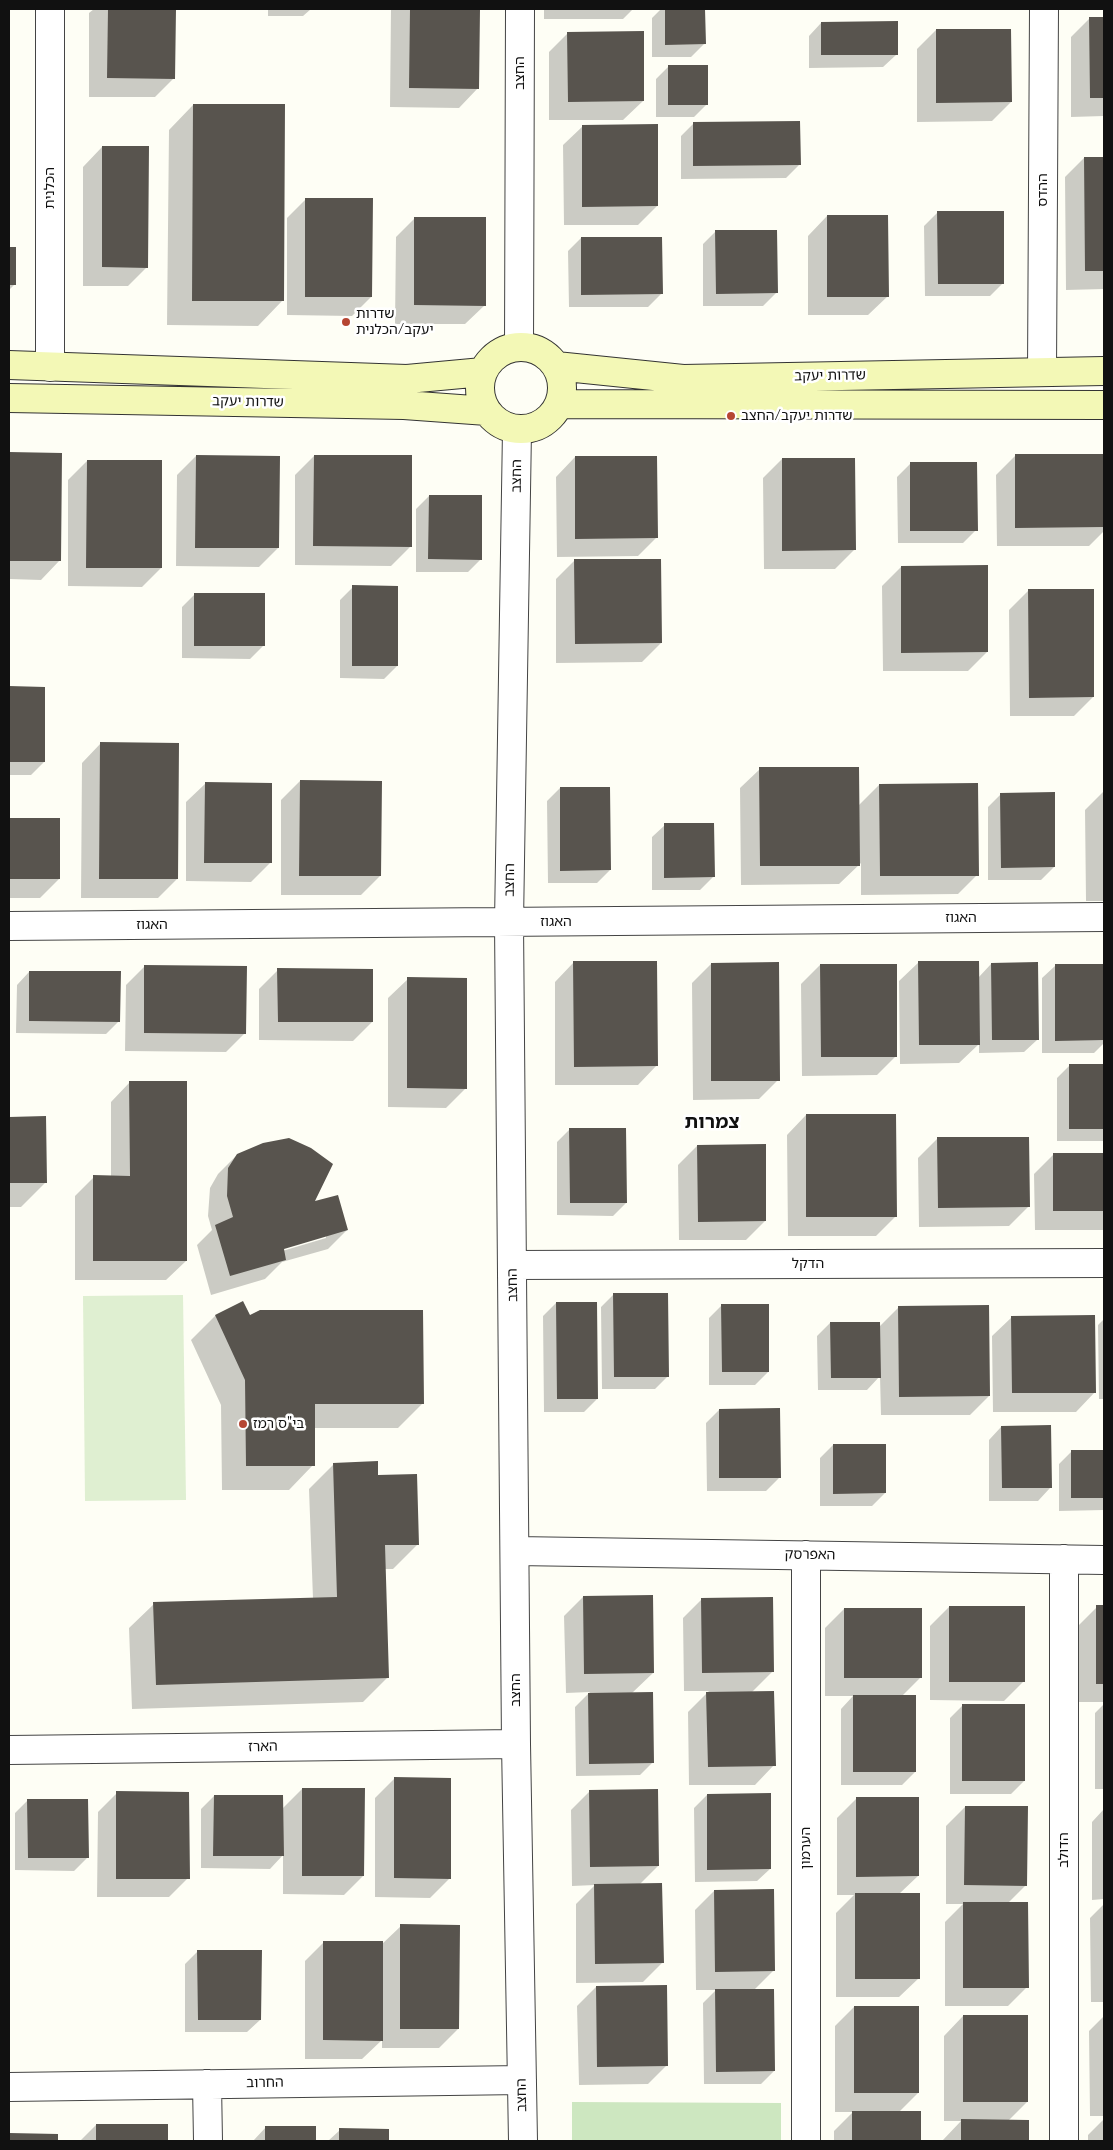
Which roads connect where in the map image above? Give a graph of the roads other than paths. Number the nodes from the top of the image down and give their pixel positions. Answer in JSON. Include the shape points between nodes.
{"nodes":[{"id":1,"x":50,"y":9,"type":"edge"},
{"id":2,"x":520,"y":9,"type":"edge"},
{"id":3,"x":1044,"y":9,"type":"edge"},
{"id":4,"x":519,"y":347,"type":"junction"},
{"id":5,"x":9,"y":365,"type":"edge"},
{"id":6,"x":556,"y":366,"type":"junction"},
{"id":7,"x":50,"y":367,"type":"junction"},
{"id":8,"x":1042,"y":371,"type":"junction"},
{"id":9,"x":1104,"y":371,"type":"edge"},
{"id":10,"x":483,"y":372,"type":"junction"},
{"id":11,"x":9,"y":398,"type":"edge"},
{"id":12,"x":560,"y":404,"type":"junction"},
{"id":13,"x":1104,"y":405,"type":"edge"},
{"id":14,"x":487,"y":411,"type":"junction"},
{"id":15,"x":517,"y":430,"type":"junction"},
{"id":16,"x":1104,"y":917,"type":"edge"},
{"id":17,"x":510,"y":922,"type":"junction"},
{"id":18,"x":9,"y":926,"type":"edge"},
{"id":19,"x":1104,"y":1263,"type":"edge"},
{"id":20,"x":513,"y":1264,"type":"junction"},
{"id":21,"x":516,"y":1551,"type":"junction"},
{"id":22,"x":806,"y":1555,"type":"junction"},
{"id":23,"x":1064,"y":1559,"type":"junction"},
{"id":24,"x":1104,"y":1560,"type":"edge"},
{"id":25,"x":516,"y":1744,"type":"junction"},
{"id":26,"x":9,"y":1750,"type":"edge"},
{"id":27,"x":522,"y":2080,"type":"junction"},
{"id":28,"x":207,"y":2084,"type":"junction"},
{"id":29,"x":9,"y":2086,"type":"edge"},
{"id":30,"x":208,"y":2141,"type":"edge"},
{"id":31,"x":524,"y":2141,"type":"edge"},
{"id":32,"x":806,"y":2141,"type":"edge"},
{"id":33,"x":1064,"y":2141,"type":"edge"}],
"edges":[{"from":1,"to":7,"type":"street","name":"הכלנית"},
{"from":2,"to":4,"type":"street","name":"החצב"},
{"from":3,"to":8,"type":"street","name":"ההדס"},
{"from":4,"to":6,"type":"street","via":[[540,351]]},
{"from":4,"to":10,"type":"street","via":[[497,355]]},
{"from":5,"to":7,"type":"street","name":"שדרות יעקב"},
{"from":6,"to":8,"type":"street","name":"שדרות יעקב","via":[[683,379]]},
{"from":6,"to":12,"type":"street","via":[[562,378]]},
{"from":7,"to":10,"type":"street","name":"שדרות יעקב","via":[[407,379]]},
{"from":8,"to":9,"type":"street","name":"שדרות יעקב"},
{"from":10,"to":14,"type":"street","via":[[480,385]]},
{"from":11,"to":14,"type":"street","name":"שדרות יעקב","via":[[404,405]]},
{"from":12,"to":13,"type":"street","name":"שדרות יעקב"},
{"from":12,"to":15,"type":"street","via":[[543,424]]},
{"from":14,"to":15,"type":"street","via":[[495,420]]},
{"from":15,"to":17,"type":"street","name":"החצב"},
{"from":16,"to":17,"type":"street","name":"האגוז"},
{"from":17,"to":18,"type":"street","name":"האגוז"},
{"from":17,"to":20,"type":"street","name":"החצב"},
{"from":19,"to":20,"type":"street","name":"הדקל"},
{"from":20,"to":21,"type":"street","name":"החצב"},
{"from":21,"to":22,"type":"street","name":"האפרסק"},
{"from":21,"to":25,"type":"street","name":"החצב"},
{"from":22,"to":23,"type":"street","name":"האפרסק"},
{"from":22,"to":32,"type":"street","name":"הערמון"},
{"from":23,"to":24,"type":"street","name":"האפרסק"},
{"from":23,"to":33,"type":"street","name":"הדולב"},
{"from":25,"to":26,"type":"street","name":"הארז"},
{"from":25,"to":27,"type":"street","name":"החצב"},
{"from":27,"to":28,"type":"street","name":"החרוב"},
{"from":27,"to":31,"type":"street","name":"החצב"},
{"from":28,"to":29,"type":"street","name":"החרוב"},
{"from":28,"to":30,"type":"street"}]}
